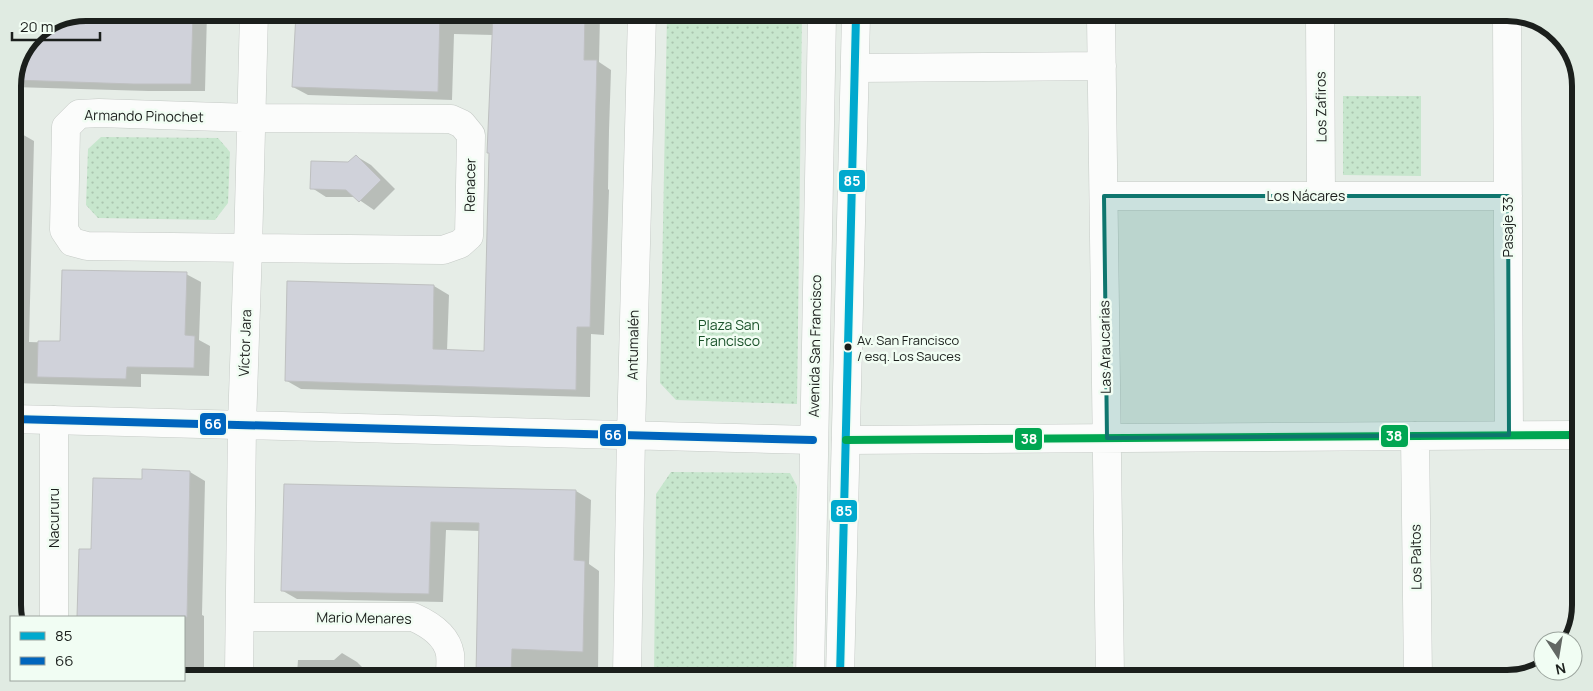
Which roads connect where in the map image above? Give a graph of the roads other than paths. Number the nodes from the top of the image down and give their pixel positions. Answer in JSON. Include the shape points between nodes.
{"nodes":[{"id":1,"x":254,"y":21,"type":"edge"},
{"id":2,"x":642,"y":21,"type":"edge"},
{"id":3,"x":822,"y":21,"type":"edge"},
{"id":4,"x":856,"y":21,"type":"edge"},
{"id":5,"x":1101,"y":21,"type":"edge"},
{"id":6,"x":1320,"y":21,"type":"edge"},
{"id":7,"x":1507,"y":21,"type":"edge"},
{"id":8,"x":1102,"y":66,"type":"junction"},
{"id":9,"x":855,"y":68,"type":"junction"},
{"id":10,"x":251,"y":118,"type":"junction"},
{"id":11,"x":1104,"y":196,"type":"junction"},
{"id":12,"x":1321,"y":196,"type":"junction"},
{"id":13,"x":1508,"y":196,"type":"junction"},
{"id":14,"x":248,"y":248,"type":"junction"},
{"id":15,"x":21,"y":418,"type":"edge"},
{"id":16,"x":54,"y":420,"type":"junction"},
{"id":17,"x":242,"y":424,"type":"junction"},
{"id":18,"x":631,"y":435,"type":"junction"},
{"id":19,"x":1508,"y":435,"type":"junction"},
{"id":20,"x":1572,"y":435,"type":"edge"},
{"id":21,"x":1414,"y":436,"type":"junction"},
{"id":22,"x":1107,"y":438,"type":"junction"},
{"id":23,"x":813,"y":440,"type":"junction"},
{"id":24,"x":846,"y":440,"type":"junction"},
{"id":25,"x":54,"y":616,"type":"edge"},
{"id":26,"x":240,"y":616,"type":"junction"},
{"id":27,"x":239,"y":670,"type":"edge"},
{"id":28,"x":450,"y":670,"type":"edge"},
{"id":29,"x":627,"y":670,"type":"edge"},
{"id":30,"x":810,"y":670,"type":"edge"},
{"id":31,"x":840,"y":670,"type":"edge"},
{"id":32,"x":1110,"y":670,"type":"edge"},
{"id":33,"x":1418,"y":670,"type":"edge"}],
"edges":[{"from":1,"to":10,"type":"street","name":"Víctor Jara"},
{"from":2,"to":18,"type":"street","name":"Antumalén"},
{"from":3,"to":23,"type":"street","name":"Avenida San Francisco"},
{"from":4,"to":9,"type":"street"},
{"from":5,"to":8,"type":"street","name":"Las Araucarias"},
{"from":6,"to":12,"type":"street","name":"Los Zafiros"},
{"from":7,"to":13,"type":"street","name":"Pasaje 33"},
{"from":8,"to":9,"type":"street"},
{"from":8,"to":11,"type":"street","name":"Las Araucarias"},
{"from":9,"to":24,"type":"street"},
{"from":10,"to":14,"type":"street","name":"Víctor Jara"},
{"from":10,"to":14,"type":"street","name":"Armando Pinochet","via":[[99,113],[79,114],[66,127],[64,230],[72,242],[87,246]]},
{"from":10,"to":14,"type":"street","name":"Renacer","via":[[451,119],[462,124],[470,135],[469,236],[460,244],[443,250]]},
{"from":11,"to":12,"type":"street","name":"Los Nácares"},
{"from":11,"to":22,"type":"street","name":"Las Araucarias"},
{"from":12,"to":13,"type":"street","name":"Los Nácares"},
{"from":13,"to":19,"type":"street","name":"Pasaje 33"},
{"from":14,"to":17,"type":"street","name":"Víctor Jara"},
{"from":15,"to":16,"type":"street"},
{"from":16,"to":17,"type":"street"},
{"from":16,"to":25,"type":"street","name":"Nacururu"},
{"from":17,"to":18,"type":"street"},
{"from":17,"to":26,"type":"street","name":"Víctor Jara"},
{"from":18,"to":23,"type":"street"},
{"from":18,"to":29,"type":"street","name":"Antumalén"},
{"from":19,"to":20,"type":"street"},
{"from":19,"to":21,"type":"street"},
{"from":21,"to":22,"type":"street"},
{"from":21,"to":33,"type":"street","name":"Los Paltos"},
{"from":22,"to":24,"type":"street"},
{"from":22,"to":32,"type":"street","name":"Las Araucarias"},
{"from":23,"to":30,"type":"street","name":"Avenida San Francisco"},
{"from":24,"to":31,"type":"street"},
{"from":26,"to":27,"type":"street","name":"Víctor Jara"},
{"from":26,"to":28,"type":"street","name":"Mario Menares","via":[[413,617],[426,622],[445,642],[450,654]]}]}
